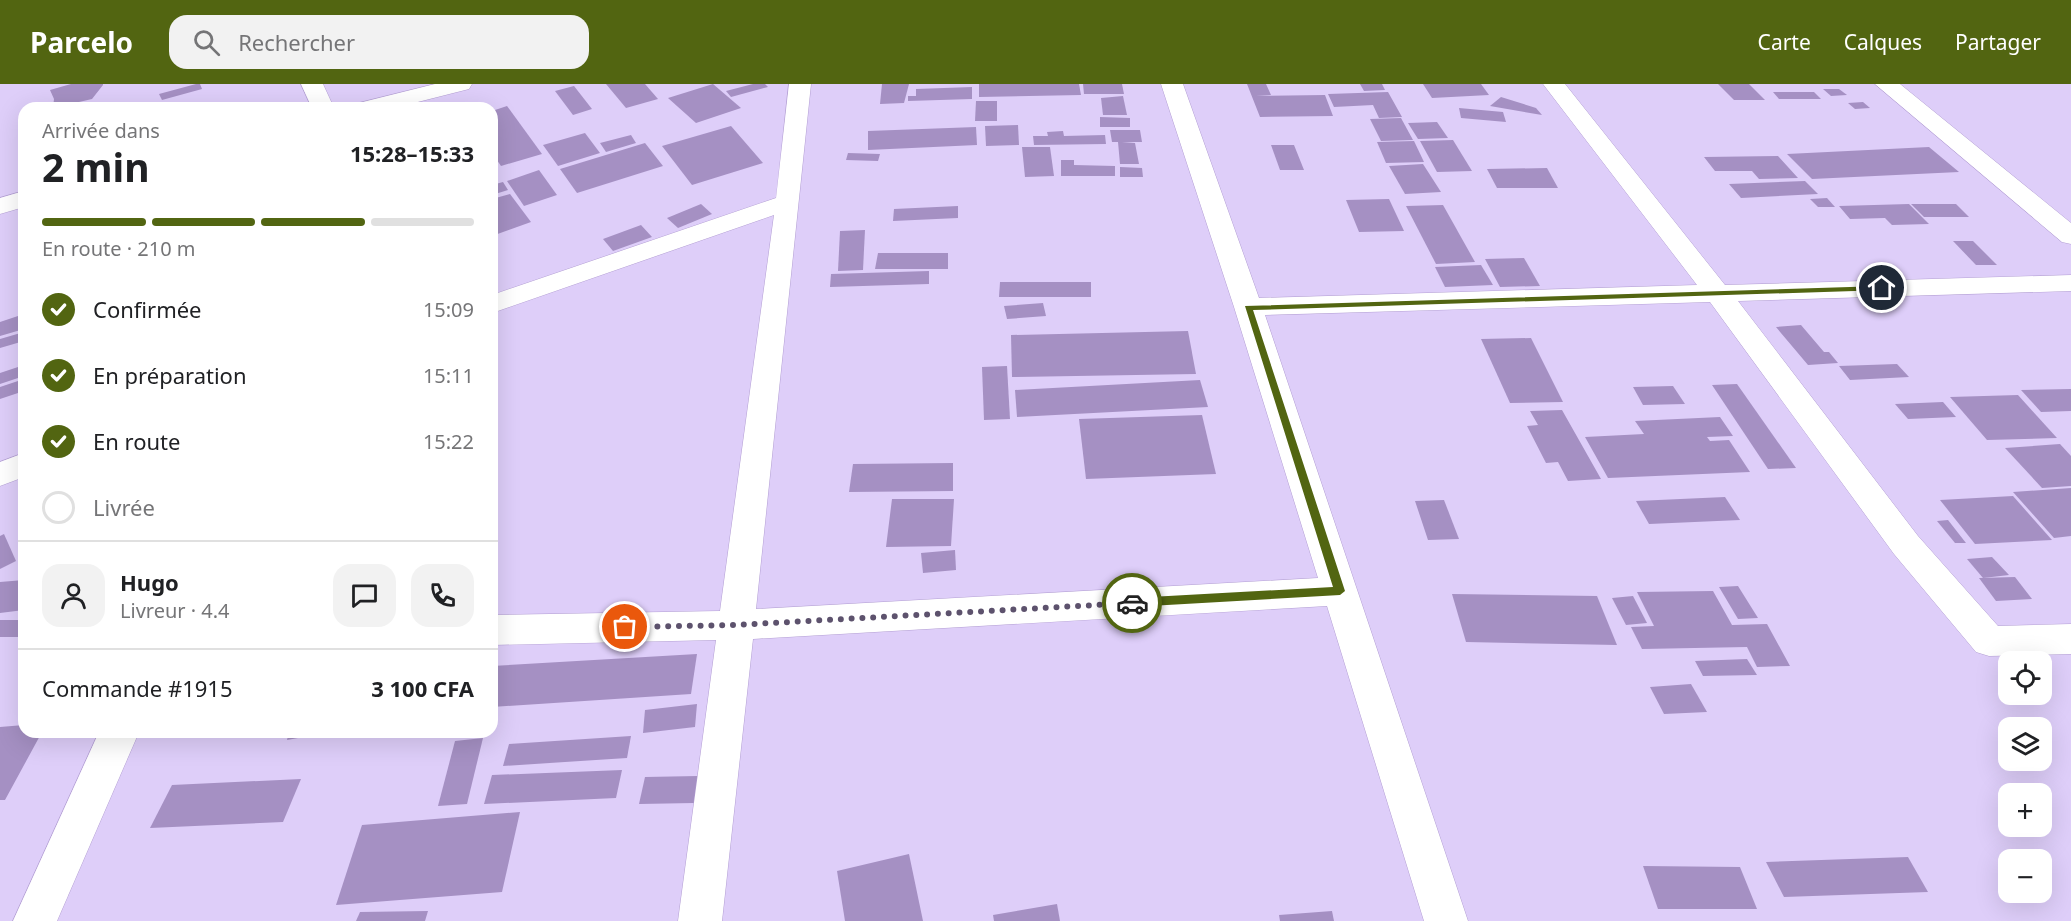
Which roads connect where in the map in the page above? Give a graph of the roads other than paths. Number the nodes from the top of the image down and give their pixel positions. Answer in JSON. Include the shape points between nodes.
{"nodes":[{"id":1,"x":312,"y":84,"type":"edge"},
{"id":2,"x":461,"y":84,"type":"edge"},
{"id":3,"x":800,"y":84,"type":"edge"},
{"id":4,"x":1172,"y":84,"type":"edge"},
{"id":5,"x":1554,"y":84,"type":"edge"},
{"id":6,"x":1886,"y":84,"type":"edge"},
{"id":7,"x":320,"y":102,"type":"edge"},
{"id":8,"x":390,"y":102,"type":"edge"},
{"id":9,"x":18,"y":201,"type":"edge"},
{"id":10,"x":788,"y":202,"type":"junction"},
{"id":11,"x":0,"y":206,"type":"edge"},
{"id":12,"x":2071,"y":236,"type":"edge"},
{"id":13,"x":2071,"y":282,"type":"edge"},
{"id":14,"x":1717,"y":293,"type":"junction"},
{"id":15,"x":498,"y":302,"type":"edge"},
{"id":16,"x":1248,"y":307,"type":"junction"},
{"id":17,"x":18,"y":467,"type":"edge"},
{"id":18,"x":0,"y":474,"type":"edge"},
{"id":19,"x":1340,"y":591,"type":"junction"},
{"id":20,"x":736,"y":625,"type":"junction"},
{"id":21,"x":498,"y":630,"type":"edge"},
{"id":22,"x":2071,"y":639,"type":"edge"},
{"id":23,"x":116,"y":738,"type":"edge"},
{"id":24,"x":35,"y":921,"type":"edge"},
{"id":25,"x":700,"y":921,"type":"edge"},
{"id":26,"x":1446,"y":921,"type":"edge"}],
"edges":[{"from":1,"to":7,"type":"street"},
{"from":2,"to":8,"type":"street"},
{"from":3,"to":10,"type":"street"},
{"from":4,"to":16,"type":"street"},
{"from":5,"to":14,"type":"street"},
{"from":6,"to":12,"type":"street"},
{"from":9,"to":11,"type":"street"},
{"from":10,"to":15,"type":"street"},
{"from":10,"to":20,"type":"street"},
{"from":13,"to":14,"type":"street"},
{"from":14,"to":16,"type":"street"},
{"from":14,"to":22,"type":"street","via":[[1906,545],[1989,640]]},
{"from":16,"to":19,"type":"street"},
{"from":17,"to":18,"type":"street"},
{"from":19,"to":20,"type":"street"},
{"from":19,"to":26,"type":"street"},
{"from":20,"to":21,"type":"street"},
{"from":20,"to":25,"type":"street"},
{"from":23,"to":24,"type":"street"}]}
